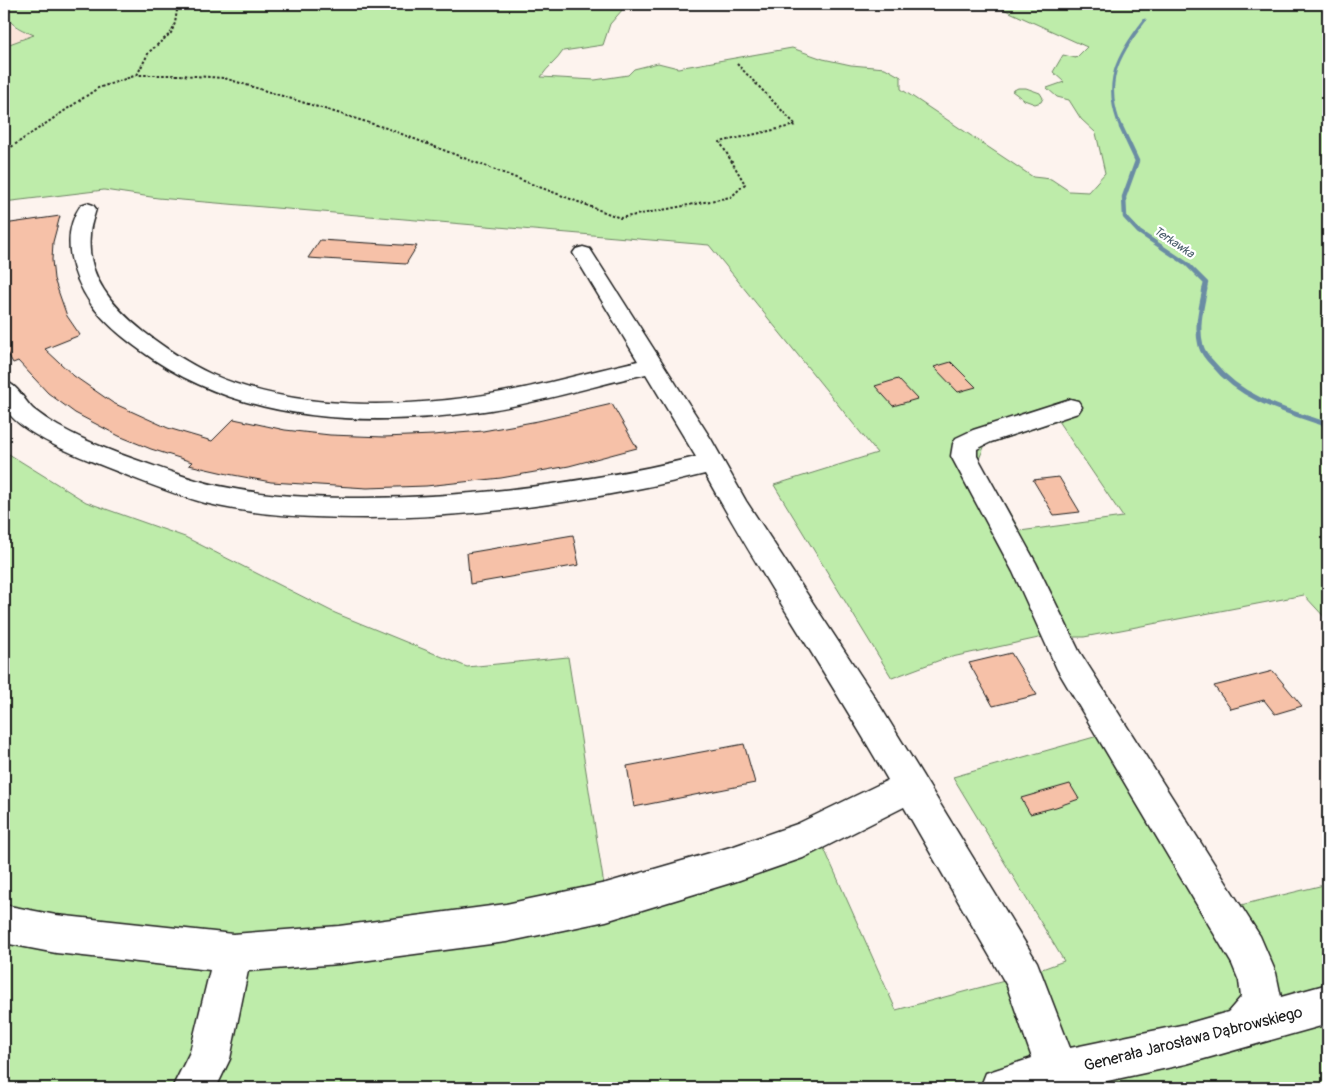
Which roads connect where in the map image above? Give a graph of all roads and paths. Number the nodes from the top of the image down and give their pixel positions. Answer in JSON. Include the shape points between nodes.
{"nodes":[{"id":1,"x":178,"y":4,"type":"edge"},
{"id":2,"x":737,"y":64,"type":"dead end"},
{"id":3,"x":137,"y":75,"type":"junction"},
{"id":4,"x":4,"y":152,"type":"edge"},
{"id":5,"x":87,"y":209,"type":"dead end"},
{"id":6,"x":583,"y":253,"type":"dead end"},
{"id":7,"x":652,"y":365,"type":"junction"},
{"id":8,"x":4,"y":389,"type":"edge"},
{"id":9,"x":1070,"y":407,"type":"dead end"},
{"id":10,"x":712,"y":463,"type":"junction"},
{"id":11,"x":911,"y":786,"type":"junction"},
{"id":12,"x":4,"y":924,"type":"edge"},
{"id":13,"x":233,"y":953,"type":"junction"},
{"id":14,"x":1328,"y":1004,"type":"edge"},
{"id":15,"x":1239,"y":1030,"type":"junction"},
{"id":16,"x":1058,"y":1072,"type":"junction"},
{"id":17,"x":194,"y":1088,"type":"edge"},
{"id":18,"x":1000,"y":1088,"type":"edge"}],
"edges":[{"from":1,"to":3,"type":"path","via":[[176,22],[170,35],[142,59]]},
{"from":2,"to":3,"type":"path","via":[[796,125],[720,142],[745,184],[731,197],[620,218],[386,128],[258,88],[224,78]]},
{"from":3,"to":4,"type":"path","via":[[98,88]]},
{"from":5,"to":7,"type":"lane","via":[[80,235],[81,258],[95,298],[119,323],[162,356],[211,383],[256,398],[334,409],[387,412],[453,407],[523,396]]},
{"from":6,"to":7,"type":"lane"},
{"from":7,"to":10,"type":"lane"},
{"from":8,"to":10,"type":"lane","via":[[28,417],[53,434],[97,454],[206,493],[288,506],[386,508],[508,500],[583,491]]},
{"from":9,"to":15,"type":"lane","via":[[965,444],[964,456],[1026,571],[1068,660],[1260,978],[1261,997],[1256,1012]]},
{"from":10,"to":11,"type":"lane"},
{"from":11,"to":13,"type":"lane","via":[[803,840],[606,902],[506,923],[339,945]]},
{"from":11,"to":16,"type":"lane","via":[[1023,976]]},
{"from":12,"to":13,"type":"lane","via":[[56,934]]},
{"from":13,"to":17,"type":"lane","via":[[209,1059]]},
{"from":14,"to":15,"type":"lane","name":"Generała Jarosława Dąbrowskiego"},
{"from":15,"to":16,"type":"lane","name":"Generała Jarosława Dąbrowskiego"},
{"from":16,"to":18,"type":"lane","name":"Generała Jarosława Dąbrowskiego"}]}
